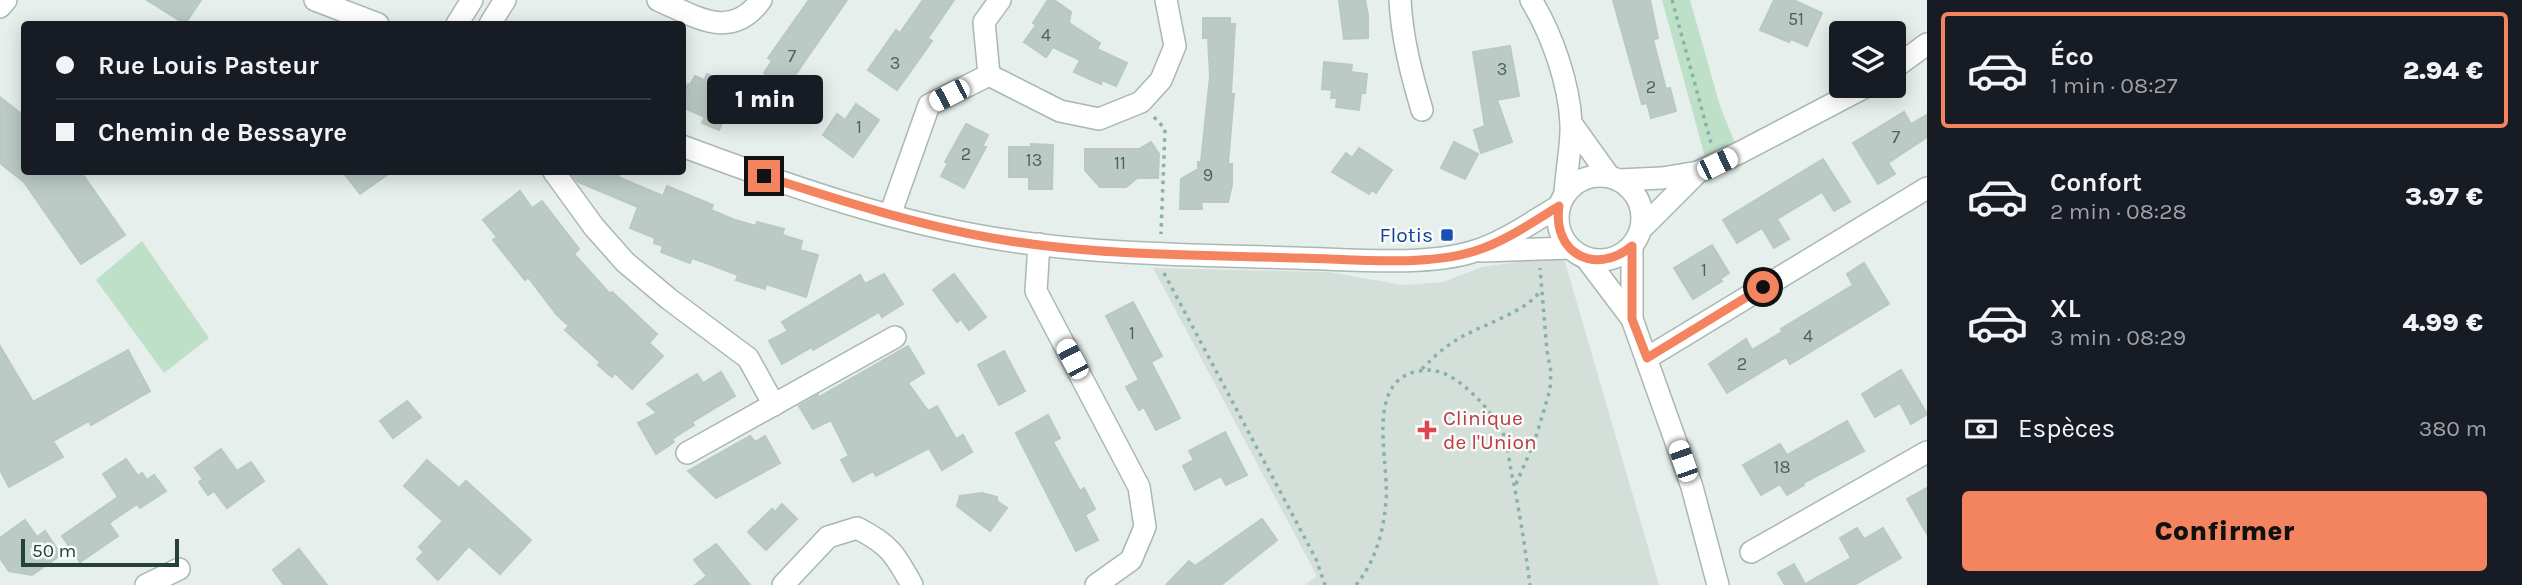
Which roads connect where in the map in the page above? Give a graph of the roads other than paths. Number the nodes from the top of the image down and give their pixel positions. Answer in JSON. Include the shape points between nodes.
{"nodes":[{"id":1,"x":6,"y":0,"type":"edge"},
{"id":2,"x":315,"y":0,"type":"edge"},
{"id":3,"x":472,"y":0,"type":"edge"},
{"id":4,"x":505,"y":0,"type":"edge"},
{"id":5,"x":658,"y":0,"type":"edge"},
{"id":6,"x":761,"y":0,"type":"edge"},
{"id":7,"x":1000,"y":0,"type":"edge"},
{"id":8,"x":1166,"y":0,"type":"edge"},
{"id":9,"x":1400,"y":0,"type":"edge"},
{"id":10,"x":1531,"y":0,"type":"edge"},
{"id":11,"x":0,"y":7,"type":"edge"},
{"id":12,"x":370,"y":21,"type":"edge"},
{"id":13,"x":459,"y":21,"type":"edge"},
{"id":14,"x":492,"y":21,"type":"edge"},
{"id":15,"x":1927,"y":44,"type":"edge"},
{"id":16,"x":1906,"y":59,"type":"edge"},
{"id":17,"x":989,"y":75,"type":"junction"},
{"id":18,"x":1844,"y":98,"type":"edge"},
{"id":19,"x":1422,"y":110,"type":"dead end"},
{"id":20,"x":1571,"y":123,"type":"junction"},
{"id":21,"x":686,"y":147,"type":"edge"},
{"id":22,"x":1707,"y":168,"type":"junction"},
{"id":23,"x":556,"y":175,"type":"edge"},
{"id":24,"x":1614,"y":178,"type":"junction"},
{"id":25,"x":1927,"y":188,"type":"edge"},
{"id":26,"x":1562,"y":200,"type":"junction"},
{"id":27,"x":890,"y":215,"type":"junction"},
{"id":28,"x":1637,"y":238,"type":"junction"},
{"id":29,"x":1038,"y":244,"type":"junction"},
{"id":30,"x":1477,"y":251,"type":"junction"},
{"id":31,"x":1578,"y":253,"type":"junction"},
{"id":32,"x":1632,"y":319,"type":"junction"},
{"id":33,"x":895,"y":337,"type":"dead end"},
{"id":34,"x":1647,"y":358,"type":"junction"},
{"id":35,"x":774,"y":405,"type":"junction"},
{"id":36,"x":1927,"y":452,"type":"edge"},
{"id":37,"x":687,"y":453,"type":"dead end"},
{"id":38,"x":1751,"y":552,"type":"dead end"},
{"id":39,"x":178,"y":569,"type":"dead end"},
{"id":40,"x":146,"y":585,"type":"edge"},
{"id":41,"x":783,"y":585,"type":"edge"},
{"id":42,"x":912,"y":585,"type":"edge"},
{"id":43,"x":1096,"y":585,"type":"edge"},
{"id":44,"x":1718,"y":585,"type":"edge"}],
"edges":[{"from":1,"to":11,"type":"street"},
{"from":2,"to":12,"type":"street"},
{"from":3,"to":13,"type":"street"},
{"from":4,"to":14,"type":"street"},
{"from":5,"to":6,"type":"street","via":[[711,23],[733,23]]},
{"from":7,"to":17,"type":"street","via":[[984,22]]},
{"from":8,"to":17,"type":"street","via":[[1175,46],[1161,80],[1141,102],[1099,119],[1060,111]]},
{"from":9,"to":19,"type":"street","via":[[1407,59]]},
{"from":10,"to":20,"type":"street","via":[[1552,43]]},
{"from":15,"to":16,"type":"street"},
{"from":17,"to":27,"type":"street","via":[[929,105]]},
{"from":18,"to":22,"type":"street"},
{"from":20,"to":24,"type":"street"},
{"from":20,"to":26,"type":"street"},
{"from":21,"to":27,"type":"street"},
{"from":22,"to":24,"type":"street","via":[[1662,178]]},
{"from":22,"to":28,"type":"street"},
{"from":23,"to":35,"type":"street","via":[[625,262],[748,358]]},
{"from":24,"to":26,"type":"street","via":[[1584,178],[1573,184]]},
{"from":24,"to":28,"type":"street","via":[[1631,188],[1639,201],[1643,215]]},
{"from":25,"to":34,"type":"street"},
{"from":26,"to":30,"type":"street","via":[[1527,226]]},
{"from":26,"to":31,"type":"street","via":[[1558,229]]},
{"from":27,"to":29,"type":"street"},
{"from":28,"to":31,"type":"street","via":[[1611,259],[1598,261]]},
{"from":28,"to":32,"type":"street"},
{"from":29,"to":30,"type":"street","via":[[1160,254],[1383,260]]},
{"from":29,"to":43,"type":"street","via":[[1036,291],[1139,487],[1145,527],[1131,560]]},
{"from":30,"to":31,"type":"street"},
{"from":31,"to":32,"type":"street"},
{"from":32,"to":34,"type":"street"},
{"from":33,"to":35,"type":"street"},
{"from":34,"to":44,"type":"street","via":[[1692,487]]},
{"from":35,"to":37,"type":"street"},
{"from":36,"to":38,"type":"street"},
{"from":39,"to":40,"type":"street"},
{"from":41,"to":42,"type":"street","via":[[828,537],[857,528],[895,555]]}]}
